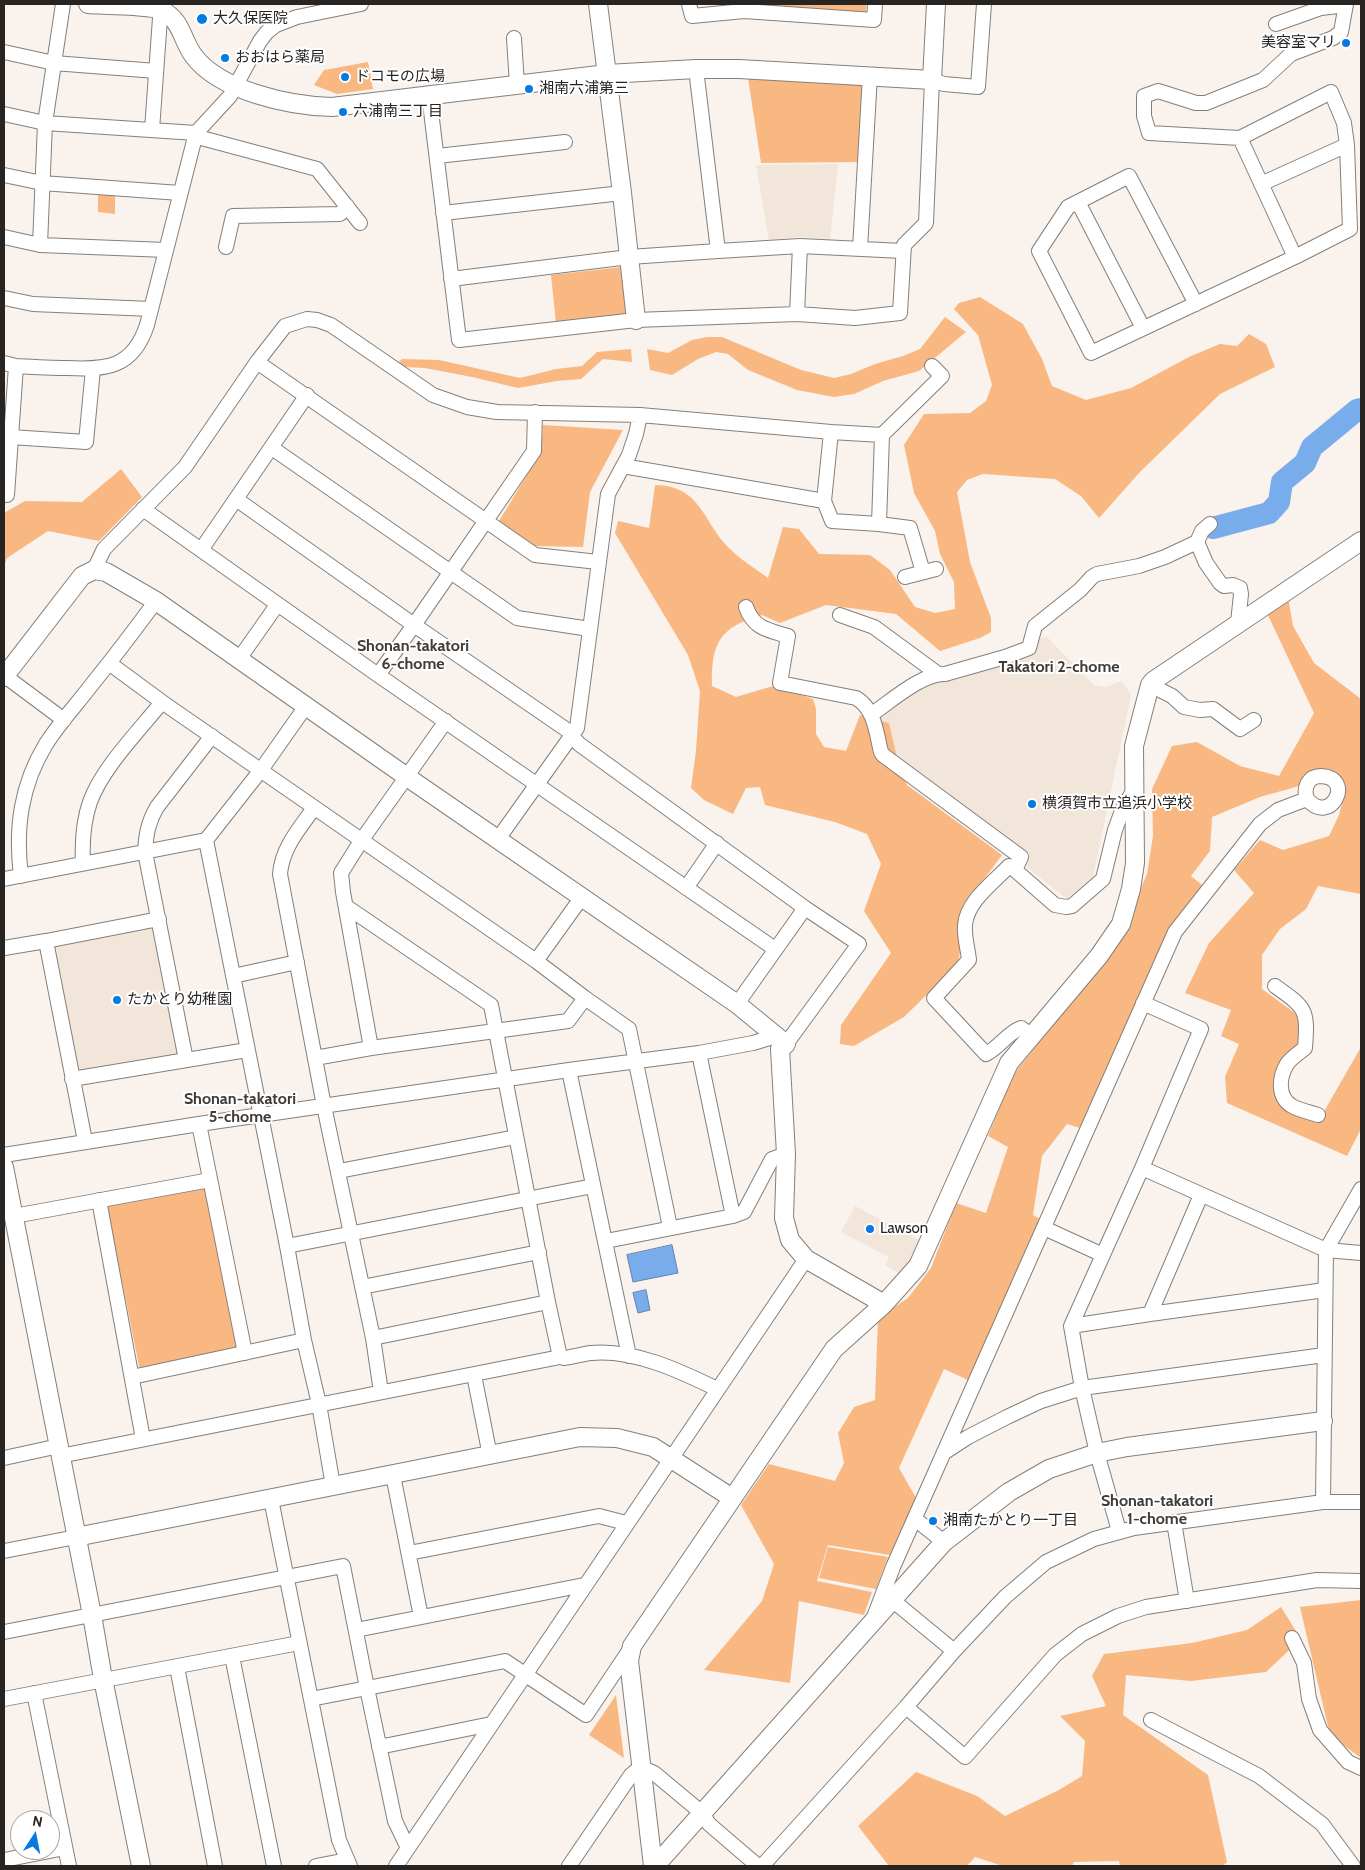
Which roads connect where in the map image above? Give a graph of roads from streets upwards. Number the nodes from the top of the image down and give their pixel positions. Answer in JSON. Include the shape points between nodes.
{"nodes":[{"id":1,"x":63,"y":4,"type":"edge"},
{"id":2,"x":88,"y":4,"type":"edge"},
{"id":3,"x":361,"y":4,"type":"edge"},
{"id":4,"x":598,"y":4,"type":"edge"},
{"id":5,"x":689,"y":4,"type":"edge"},
{"id":6,"x":875,"y":4,"type":"edge"},
{"id":7,"x":936,"y":4,"type":"edge"},
{"id":8,"x":984,"y":4,"type":"edge"},
{"id":9,"x":1346,"y":4,"type":"edge"},
{"id":10,"x":160,"y":7,"type":"edge"},
{"id":11,"x":744,"y":7,"type":"edge"},
{"id":12,"x":1276,"y":24,"type":"dead end"},
{"id":13,"x":514,"y":38,"type":"dead end"},
{"id":14,"x":4,"y":52,"type":"edge"},
{"id":15,"x":54,"y":63,"type":"junction"},
{"id":16,"x":696,"y":69,"type":"junction"},
{"id":17,"x":156,"y":71,"type":"junction"},
{"id":18,"x":607,"y":74,"type":"junction"},
{"id":19,"x":870,"y":75,"type":"junction"},
{"id":20,"x":932,"y":80,"type":"junction"},
{"id":21,"x":517,"y":85,"type":"junction"},
{"id":22,"x":236,"y":87,"type":"junction"},
{"id":23,"x":429,"y":94,"type":"junction"},
{"id":24,"x":4,"y":114,"type":"edge"},
{"id":25,"x":45,"y":123,"type":"junction"},
{"id":26,"x":152,"y":130,"type":"junction"},
{"id":27,"x":195,"y":135,"type":"junction"},
{"id":28,"x":1240,"y":138,"type":"junction"},
{"id":29,"x":565,"y":142,"type":"dead end"},
{"id":30,"x":1347,"y":145,"type":"junction"},
{"id":31,"x":437,"y":156,"type":"junction"},
{"id":32,"x":4,"y":175,"type":"edge"},
{"id":33,"x":42,"y":183,"type":"junction"},
{"id":34,"x":1261,"y":184,"type":"junction"},
{"id":35,"x":180,"y":193,"type":"junction"},
{"id":36,"x":622,"y":193,"type":"junction"},
{"id":37,"x":1078,"y":202,"type":"junction"},
{"id":38,"x":347,"y":206,"type":"junction"},
{"id":39,"x":444,"y":213,"type":"junction"},
{"id":40,"x":360,"y":223,"type":"dead end"},
{"id":41,"x":4,"y":237,"type":"edge"},
{"id":42,"x":40,"y":245,"type":"junction"},
{"id":43,"x":226,"y":246,"type":"dead end"},
{"id":44,"x":800,"y":246,"type":"junction"},
{"id":45,"x":860,"y":248,"type":"junction"},
{"id":46,"x":166,"y":250,"type":"junction"},
{"id":47,"x":718,"y":251,"type":"junction"},
{"id":48,"x":902,"y":251,"type":"junction"},
{"id":49,"x":629,"y":257,"type":"junction"},
{"id":50,"x":1295,"y":257,"type":"junction"},
{"id":51,"x":451,"y":279,"type":"junction"},
{"id":52,"x":4,"y":298,"type":"edge"},
{"id":53,"x":1196,"y":304,"type":"junction"},
{"id":54,"x":151,"y":309,"type":"junction"},
{"id":55,"x":797,"y":314,"type":"junction"},
{"id":56,"x":636,"y":320,"type":"junction"},
{"id":57,"x":1143,"y":328,"type":"junction"},
{"id":58,"x":257,"y":362,"type":"junction"},
{"id":59,"x":10,"y":365,"type":"edge"},
{"id":60,"x":932,"y":366,"type":"dead end"},
{"id":61,"x":93,"y":369,"type":"junction"},
{"id":62,"x":307,"y":396,"type":"junction"},
{"id":63,"x":534,"y":412,"type":"junction"},
{"id":64,"x":640,"y":415,"type":"junction"},
{"id":65,"x":831,"y":432,"type":"junction"},
{"id":66,"x":882,"y":435,"type":"junction"},
{"id":67,"x":10,"y":437,"type":"junction"},
{"id":68,"x":272,"y":448,"type":"junction"},
{"id":69,"x":622,"y":466,"type":"junction"},
{"id":70,"x":7,"y":495,"type":"dead end"},
{"id":71,"x":236,"y":499,"type":"junction"},
{"id":72,"x":824,"y":501,"type":"junction"},
{"id":73,"x":143,"y":509,"type":"junction"},
{"id":74,"x":485,"y":520,"type":"junction"},
{"id":75,"x":879,"y":524,"type":"junction"},
{"id":76,"x":1210,"y":524,"type":"dead end"},
{"id":77,"x":1361,"y":541,"type":"edge"},
{"id":78,"x":1198,"y":542,"type":"junction"},
{"id":79,"x":201,"y":550,"type":"junction"},
{"id":80,"x":598,"y":562,"type":"junction"},
{"id":81,"x":94,"y":570,"type":"junction"},
{"id":82,"x":450,"y":572,"type":"junction"},
{"id":83,"x":905,"y":577,"type":"dead end"},
{"id":84,"x":156,"y":601,"type":"junction"},
{"id":85,"x":278,"y":605,"type":"junction"},
{"id":86,"x":746,"y":607,"type":"dead end"},
{"id":87,"x":840,"y":614,"type":"dead end"},
{"id":88,"x":1238,"y":623,"type":"junction"},
{"id":89,"x":414,"y":625,"type":"junction"},
{"id":90,"x":590,"y":629,"type":"junction"},
{"id":91,"x":239,"y":659,"type":"junction"},
{"id":92,"x":109,"y":663,"type":"junction"},
{"id":93,"x":938,"y":674,"type":"junction"},
{"id":94,"x":378,"y":675,"type":"junction"},
{"id":95,"x":4,"y":677,"type":"edge"},
{"id":96,"x":1150,"y":685,"type":"junction"},
{"id":97,"x":162,"y":702,"type":"junction"},
{"id":98,"x":306,"y":706,"type":"junction"},
{"id":99,"x":872,"y":714,"type":"junction"},
{"id":100,"x":64,"y":720,"type":"junction"},
{"id":101,"x":1254,"y":720,"type":"dead end"},
{"id":102,"x":446,"y":721,"type":"junction"},
{"id":103,"x":212,"y":736,"type":"junction"},
{"id":104,"x":571,"y":736,"type":"junction"},
{"id":105,"x":262,"y":770,"type":"junction"},
{"id":106,"x":407,"y":777,"type":"junction"},
{"id":107,"x":538,"y":784,"type":"junction"},
{"id":108,"x":1134,"y":790,"type":"junction"},
{"id":109,"x":1308,"y":799,"type":"dead end"},
{"id":110,"x":314,"y":808,"type":"junction"},
{"id":111,"x":498,"y":839,"type":"junction"},
{"id":112,"x":206,"y":840,"type":"junction"},
{"id":113,"x":361,"y":841,"type":"junction"},
{"id":114,"x":717,"y":843,"type":"junction"},
{"id":115,"x":145,"y":852,"type":"junction"},
{"id":116,"x":83,"y":863,"type":"junction"},
{"id":117,"x":1015,"y":870,"type":"junction"},
{"id":118,"x":20,"y":876,"type":"junction"},
{"id":119,"x":4,"y":879,"type":"edge"},
{"id":120,"x":686,"y":888,"type":"junction"},
{"id":121,"x":582,"y":897,"type":"junction"},
{"id":122,"x":347,"y":906,"type":"junction"},
{"id":123,"x":805,"y":908,"type":"junction"},
{"id":124,"x":159,"y":919,"type":"junction"},
{"id":125,"x":46,"y":941,"type":"junction"},
{"id":126,"x":4,"y":948,"type":"edge"},
{"id":127,"x":775,"y":949,"type":"junction"},
{"id":128,"x":536,"y":961,"type":"junction"},
{"id":129,"x":297,"y":962,"type":"junction"},
{"id":130,"x":233,"y":976,"type":"junction"},
{"id":131,"x":1275,"y":986,"type":"dead end"},
{"id":132,"x":585,"y":998,"type":"junction"},
{"id":133,"x":1143,"y":1002,"type":"junction"},
{"id":134,"x":737,"y":1004,"type":"junction"},
{"id":135,"x":496,"y":1031,"type":"junction"},
{"id":136,"x":1032,"y":1036,"type":"junction"},
{"id":137,"x":781,"y":1040,"type":"junction"},
{"id":138,"x":371,"y":1048,"type":"junction"},
{"id":139,"x":247,"y":1050,"type":"junction"},
{"id":140,"x":699,"y":1053,"type":"junction"},
{"id":141,"x":315,"y":1058,"type":"junction"},
{"id":142,"x":186,"y":1060,"type":"junction"},
{"id":143,"x":635,"y":1061,"type":"junction"},
{"id":144,"x":570,"y":1070,"type":"junction"},
{"id":145,"x":72,"y":1079,"type":"junction"},
{"id":146,"x":505,"y":1080,"type":"junction"},
{"id":147,"x":324,"y":1106,"type":"junction"},
{"id":148,"x":1318,"y":1114,"type":"dead end"},
{"id":149,"x":261,"y":1116,"type":"junction"},
{"id":150,"x":199,"y":1124,"type":"junction"},
{"id":151,"x":516,"y":1137,"type":"junction"},
{"id":152,"x":85,"y":1141,"type":"junction"},
{"id":153,"x":786,"y":1154,"type":"junction"},
{"id":154,"x":4,"y":1155,"type":"edge"},
{"id":155,"x":4,"y":1167,"type":"edge"},
{"id":156,"x":1142,"y":1168,"type":"junction"},
{"id":157,"x":339,"y":1171,"type":"junction"},
{"id":158,"x":210,"y":1180,"type":"junction"},
{"id":159,"x":594,"y":1186,"type":"junction"},
{"id":160,"x":1361,"y":1189,"type":"edge"},
{"id":161,"x":1201,"y":1195,"type":"junction"},
{"id":162,"x":529,"y":1199,"type":"junction"},
{"id":163,"x":99,"y":1200,"type":"junction"},
{"id":164,"x":14,"y":1216,"type":"junction"},
{"id":165,"x":733,"y":1216,"type":"junction"},
{"id":166,"x":670,"y":1227,"type":"junction"},
{"id":167,"x":1044,"y":1228,"type":"junction"},
{"id":168,"x":350,"y":1234,"type":"junction"},
{"id":169,"x":606,"y":1241,"type":"junction"},
{"id":170,"x":287,"y":1246,"type":"junction"},
{"id":171,"x":1326,"y":1250,"type":"junction"},
{"id":172,"x":539,"y":1252,"type":"junction"},
{"id":173,"x":1361,"y":1253,"type":"edge"},
{"id":174,"x":1103,"y":1255,"type":"junction"},
{"id":175,"x":806,"y":1259,"type":"junction"},
{"id":176,"x":362,"y":1286,"type":"junction"},
{"id":177,"x":1325,"y":1290,"type":"junction"},
{"id":178,"x":548,"y":1302,"type":"junction"},
{"id":179,"x":884,"y":1304,"type":"junction"},
{"id":180,"x":1150,"y":1314,"type":"junction"},
{"id":181,"x":1071,"y":1326,"type":"junction"},
{"id":182,"x":372,"y":1338,"type":"junction"},
{"id":183,"x":304,"y":1340,"type":"junction"},
{"id":184,"x":245,"y":1353,"type":"junction"},
{"id":185,"x":1324,"y":1355,"type":"junction"},
{"id":186,"x":630,"y":1356,"type":"junction"},
{"id":187,"x":560,"y":1357,"type":"junction"},
{"id":188,"x":474,"y":1375,"type":"junction"},
{"id":189,"x":132,"y":1377,"type":"junction"},
{"id":190,"x":1082,"y":1388,"type":"junction"},
{"id":191,"x":717,"y":1389,"type":"junction"},
{"id":192,"x":381,"y":1392,"type":"junction"},
{"id":193,"x":319,"y":1404,"type":"junction"},
{"id":194,"x":1323,"y":1421,"type":"junction"},
{"id":195,"x":144,"y":1439,"type":"junction"},
{"id":196,"x":59,"y":1451,"type":"junction"},
{"id":197,"x":944,"y":1453,"type":"junction"},
{"id":198,"x":1097,"y":1453,"type":"junction"},
{"id":199,"x":490,"y":1456,"type":"junction"},
{"id":200,"x":4,"y":1458,"type":"edge"},
{"id":201,"x":672,"y":1459,"type":"junction"},
{"id":202,"x":393,"y":1475,"type":"junction"},
{"id":203,"x":333,"y":1486,"type":"junction"},
{"id":204,"x":732,"y":1498,"type":"junction"},
{"id":205,"x":271,"y":1499,"type":"junction"},
{"id":206,"x":1323,"y":1502,"type":"junction"},
{"id":207,"x":1361,"y":1502,"type":"edge"},
{"id":208,"x":915,"y":1519,"type":"junction"},
{"id":209,"x":1174,"y":1522,"type":"junction"},
{"id":210,"x":626,"y":1523,"type":"junction"},
{"id":211,"x":1119,"y":1531,"type":"junction"},
{"id":212,"x":76,"y":1537,"type":"junction"},
{"id":213,"x":944,"y":1542,"type":"junction"},
{"id":214,"x":4,"y":1551,"type":"edge"},
{"id":215,"x":409,"y":1553,"type":"junction"},
{"id":216,"x":286,"y":1577,"type":"junction"},
{"id":217,"x":1361,"y":1580,"type":"edge"},
{"id":218,"x":584,"y":1585,"type":"junction"},
{"id":219,"x":891,"y":1599,"type":"junction"},
{"id":220,"x":1187,"y":1601,"type":"junction"},
{"id":221,"x":92,"y":1615,"type":"junction"},
{"id":222,"x":421,"y":1617,"type":"junction"},
{"id":223,"x":873,"y":1619,"type":"junction"},
{"id":224,"x":356,"y":1630,"type":"junction"},
{"id":225,"x":4,"y":1632,"type":"edge"},
{"id":226,"x":1292,"y":1638,"type":"dead end"},
{"id":227,"x":299,"y":1643,"type":"junction"},
{"id":228,"x":632,"y":1646,"type":"junction"},
{"id":229,"x":954,"y":1651,"type":"junction"},
{"id":230,"x":232,"y":1656,"type":"junction"},
{"id":231,"x":176,"y":1667,"type":"junction"},
{"id":232,"x":524,"y":1674,"type":"junction"},
{"id":233,"x":103,"y":1680,"type":"junction"},
{"id":234,"x":366,"y":1688,"type":"junction"},
{"id":235,"x":34,"y":1692,"type":"junction"},
{"id":236,"x":4,"y":1698,"type":"edge"},
{"id":237,"x":311,"y":1699,"type":"junction"},
{"id":238,"x":906,"y":1707,"type":"junction"},
{"id":239,"x":1151,"y":1720,"type":"dead end"},
{"id":240,"x":491,"y":1724,"type":"junction"},
{"id":241,"x":379,"y":1747,"type":"junction"},
{"id":242,"x":641,"y":1767,"type":"junction"},
{"id":243,"x":1361,"y":1768,"type":"edge"},
{"id":244,"x":702,"y":1814,"type":"junction"},
{"id":245,"x":65,"y":1848,"type":"junction"},
{"id":246,"x":408,"y":1848,"type":"junction"},
{"id":247,"x":4,"y":1856,"type":"edge"},
{"id":248,"x":348,"y":1863,"type":"edge"},
{"id":249,"x":68,"y":1866,"type":"edge"},
{"id":250,"x":141,"y":1866,"type":"edge"},
{"id":251,"x":215,"y":1866,"type":"edge"},
{"id":252,"x":274,"y":1866,"type":"edge"},
{"id":253,"x":316,"y":1866,"type":"edge"},
{"id":254,"x":396,"y":1866,"type":"edge"},
{"id":255,"x":569,"y":1866,"type":"edge"},
{"id":256,"x":654,"y":1866,"type":"edge"},
{"id":257,"x":760,"y":1866,"type":"edge"},
{"id":258,"x":1354,"y":1866,"type":"edge"}],
"edges":[{"from":1,"to":15,"type":"street"},
{"from":2,"to":10,"type":"street"},
{"from":3,"to":22,"type":"street","via":[[276,24],[260,41]]},
{"from":4,"to":18,"type":"street"},
{"from":5,"to":11,"type":"street","via":[[692,16]]},
{"from":6,"to":11,"type":"street","via":[[874,20]]},
{"from":7,"to":20,"type":"street"},
{"from":8,"to":20,"type":"street","via":[[978,87]]},
{"from":9,"to":12,"type":"street","via":[[1321,8]]},
{"from":9,"to":28,"type":"street","via":[[1341,32],[1291,54],[1262,80],[1206,103],[1158,91],[1144,96],[1144,116],[1149,133]]},
{"from":10,"to":17,"type":"street"},
{"from":10,"to":22,"type":"street","via":[[181,28],[190,51],[205,69]]},
{"from":13,"to":21,"type":"street"},
{"from":14,"to":15,"type":"street"},
{"from":15,"to":17,"type":"street"},
{"from":15,"to":25,"type":"street"},
{"from":16,"to":18,"type":"street"},
{"from":16,"to":19,"type":"street"},
{"from":16,"to":47,"type":"street"},
{"from":17,"to":26,"type":"street"},
{"from":18,"to":21,"type":"street"},
{"from":18,"to":36,"type":"street"},
{"from":19,"to":20,"type":"street"},
{"from":19,"to":45,"type":"street"},
{"from":20,"to":48,"type":"street","via":[[926,223]]},
{"from":21,"to":23,"type":"street"},
{"from":22,"to":23,"type":"street","via":[[292,103],[332,107]]},
{"from":22,"to":27,"type":"street"},
{"from":23,"to":31,"type":"street"},
{"from":24,"to":25,"type":"street"},
{"from":25,"to":26,"type":"street"},
{"from":25,"to":33,"type":"street"},
{"from":26,"to":27,"type":"street"},
{"from":27,"to":35,"type":"street"},
{"from":27,"to":38,"type":"street","via":[[318,169]]},
{"from":28,"to":30,"type":"street","via":[[1331,92],[1344,123]]},
{"from":28,"to":34,"type":"street"},
{"from":29,"to":31,"type":"street"},
{"from":30,"to":34,"type":"street"},
{"from":30,"to":50,"type":"street","via":[[1350,229]]},
{"from":31,"to":39,"type":"street"},
{"from":32,"to":33,"type":"street"},
{"from":33,"to":35,"type":"street"},
{"from":33,"to":42,"type":"street"},
{"from":34,"to":50,"type":"street"},
{"from":35,"to":46,"type":"street"},
{"from":36,"to":39,"type":"street"},
{"from":36,"to":49,"type":"street"},
{"from":37,"to":53,"type":"street","via":[[1129,176]]},
{"from":37,"to":57,"type":"street"},
{"from":37,"to":57,"type":"street","via":[[1068,207],[1038,251],[1091,354]]},
{"from":38,"to":40,"type":"street"},
{"from":38,"to":43,"type":"street","via":[[340,214],[233,216]]},
{"from":39,"to":51,"type":"street"},
{"from":41,"to":42,"type":"street"},
{"from":42,"to":46,"type":"street"},
{"from":44,"to":45,"type":"street"},
{"from":44,"to":47,"type":"street"},
{"from":44,"to":55,"type":"street"},
{"from":45,"to":48,"type":"street"},
{"from":46,"to":54,"type":"street"},
{"from":47,"to":49,"type":"street"},
{"from":48,"to":55,"type":"street","via":[[900,313],[855,318]]},
{"from":49,"to":51,"type":"street"},
{"from":49,"to":56,"type":"street"},
{"from":50,"to":53,"type":"street"},
{"from":51,"to":56,"type":"street","via":[[459,340]]},
{"from":52,"to":54,"type":"street","via":[[33,304]]},
{"from":53,"to":57,"type":"street"},
{"from":54,"to":61,"type":"street","via":[[144,334],[132,353],[118,364]]},
{"from":55,"to":56,"type":"street"},
{"from":58,"to":62,"type":"street"},
{"from":58,"to":63,"type":"street","via":[[285,326],[307,319],[318,320],[331,325],[433,395],[481,410]]},
{"from":58,"to":73,"type":"street","via":[[186,467]]},
{"from":59,"to":61,"type":"street"},
{"from":59,"to":67,"type":"street"},
{"from":60,"to":66,"type":"street","via":[[942,376]]},
{"from":61,"to":67,"type":"street","via":[[86,442]]},
{"from":62,"to":68,"type":"street"},
{"from":62,"to":74,"type":"street"},
{"from":63,"to":64,"type":"street"},
{"from":63,"to":74,"type":"street","via":[[534,451]]},
{"from":64,"to":65,"type":"street"},
{"from":64,"to":69,"type":"street","via":[[636,434]]},
{"from":65,"to":66,"type":"street"},
{"from":65,"to":72,"type":"street"},
{"from":66,"to":75,"type":"street"},
{"from":67,"to":70,"type":"street"},
{"from":68,"to":71,"type":"street"},
{"from":68,"to":82,"type":"street"},
{"from":69,"to":72,"type":"street"},
{"from":69,"to":80,"type":"street","via":[[608,494]]},
{"from":71,"to":79,"type":"street"},
{"from":71,"to":89,"type":"street"},
{"from":72,"to":75,"type":"street","via":[[832,521]]},
{"from":73,"to":79,"type":"street"},
{"from":73,"to":81,"type":"street","via":[[104,549]]},
{"from":74,"to":80,"type":"street","via":[[535,554]]},
{"from":74,"to":82,"type":"street"},
{"from":75,"to":83,"type":"street","via":[[910,528],[930,571]]},
{"from":76,"to":78,"type":"street","via":[[1202,531]]},
{"from":77,"to":88,"type":"street"},
{"from":78,"to":88,"type":"street","via":[[1206,563],[1220,584],[1240,588]]},
{"from":78,"to":93,"type":"street","via":[[1139,566],[1092,577],[1035,626],[1029,648]]},
{"from":79,"to":85,"type":"street"},
{"from":80,"to":90,"type":"street"},
{"from":81,"to":84,"type":"street","via":[[106,572]]},
{"from":81,"to":95,"type":"street","via":[[82,576]]},
{"from":82,"to":89,"type":"street"},
{"from":82,"to":90,"type":"street","via":[[517,618]]},
{"from":84,"to":91,"type":"street"},
{"from":84,"to":92,"type":"street"},
{"from":85,"to":91,"type":"street"},
{"from":85,"to":94,"type":"street"},
{"from":86,"to":99,"type":"street","via":[[765,631],[788,636],[780,683],[856,698]]},
{"from":87,"to":93,"type":"street","via":[[874,626]]},
{"from":88,"to":96,"type":"street"},
{"from":89,"to":94,"type":"street"},
{"from":89,"to":104,"type":"street","via":[[567,730]]},
{"from":90,"to":104,"type":"street","via":[[577,728]]},
{"from":91,"to":98,"type":"street"},
{"from":92,"to":97,"type":"street"},
{"from":92,"to":100,"type":"street"},
{"from":93,"to":99,"type":"street","via":[[919,682]]},
{"from":94,"to":102,"type":"street"},
{"from":95,"to":100,"type":"street"},
{"from":96,"to":101,"type":"street","via":[[1172,696],[1184,707],[1213,710],[1240,729]]},
{"from":96,"to":108,"type":"street","via":[[1134,746]]},
{"from":97,"to":103,"type":"street"},
{"from":97,"to":116,"type":"street","via":[[96,788],[89,803],[82,840]]},
{"from":98,"to":105,"type":"street"},
{"from":98,"to":106,"type":"street"},
{"from":99,"to":117,"type":"street","via":[[883,755],[1021,857]]},
{"from":100,"to":118,"type":"street","via":[[47,743],[28,784],[18,823]]},
{"from":102,"to":106,"type":"street"},
{"from":102,"to":107,"type":"street"},
{"from":103,"to":105,"type":"street"},
{"from":103,"to":115,"type":"street","via":[[157,807],[146,832]]},
{"from":104,"to":107,"type":"street"},
{"from":104,"to":114,"type":"street"},
{"from":105,"to":110,"type":"street"},
{"from":105,"to":112,"type":"street"},
{"from":106,"to":111,"type":"street"},
{"from":106,"to":113,"type":"street"},
{"from":107,"to":111,"type":"street"},
{"from":107,"to":120,"type":"street"},
{"from":108,"to":117,"type":"street","via":[[1122,808],[1103,879],[1072,906],[1055,905]]},
{"from":108,"to":136,"type":"street","via":[[1135,863],[1121,924],[1099,956]]},
{"from":109,"to":133,"type":"street","via":[[1278,810],[1260,824],[1175,932]]},
{"from":110,"to":113,"type":"street"},
{"from":110,"to":129,"type":"street","via":[[285,849],[281,862],[280,874]]},
{"from":111,"to":121,"type":"street"},
{"from":112,"to":115,"type":"street"},
{"from":112,"to":130,"type":"street"},
{"from":113,"to":122,"type":"street","via":[[341,873]]},
{"from":113,"to":128,"type":"street"},
{"from":114,"to":120,"type":"street"},
{"from":114,"to":123,"type":"street"},
{"from":115,"to":116,"type":"street"},
{"from":115,"to":124,"type":"street"},
{"from":116,"to":118,"type":"street"},
{"from":117,"to":136,"type":"street","via":[[1009,866],[976,900],[965,924],[970,960],[934,998],[986,1054],[1021,1028]]},
{"from":118,"to":119,"type":"street"},
{"from":120,"to":127,"type":"street"},
{"from":121,"to":128,"type":"street"},
{"from":121,"to":134,"type":"street"},
{"from":122,"to":135,"type":"street","via":[[491,1005]]},
{"from":122,"to":138,"type":"street"},
{"from":123,"to":127,"type":"street"},
{"from":123,"to":137,"type":"street","via":[[859,944]]},
{"from":124,"to":125,"type":"street"},
{"from":124,"to":142,"type":"street"},
{"from":125,"to":126,"type":"street"},
{"from":125,"to":145,"type":"street"},
{"from":127,"to":134,"type":"street"},
{"from":128,"to":132,"type":"street"},
{"from":129,"to":130,"type":"street"},
{"from":129,"to":141,"type":"street"},
{"from":130,"to":139,"type":"street"},
{"from":131,"to":148,"type":"street","via":[[1297,1002],[1304,1012],[1306,1028],[1305,1048],[1288,1063],[1283,1073],[1280,1088],[1283,1099],[1292,1107]]},
{"from":132,"to":135,"type":"street","via":[[568,1021]]},
{"from":132,"to":143,"type":"street","via":[[629,1029]]},
{"from":133,"to":156,"type":"street","via":[[1201,1029]]},
{"from":133,"to":167,"type":"street"},
{"from":134,"to":137,"type":"street"},
{"from":135,"to":138,"type":"street"},
{"from":135,"to":146,"type":"street"},
{"from":136,"to":179,"type":"street","via":[[1009,1064],[918,1266]]},
{"from":137,"to":140,"type":"street"},
{"from":137,"to":153,"type":"street"},
{"from":138,"to":141,"type":"street"},
{"from":139,"to":142,"type":"street"},
{"from":139,"to":149,"type":"street"},
{"from":140,"to":143,"type":"street"},
{"from":140,"to":165,"type":"street"},
{"from":141,"to":147,"type":"street"},
{"from":142,"to":145,"type":"street"},
{"from":143,"to":144,"type":"street"},
{"from":143,"to":166,"type":"street"},
{"from":144,"to":146,"type":"street"},
{"from":144,"to":159,"type":"street"},
{"from":145,"to":152,"type":"street"},
{"from":146,"to":147,"type":"street"},
{"from":146,"to":151,"type":"street"},
{"from":147,"to":149,"type":"street"},
{"from":147,"to":157,"type":"street"},
{"from":149,"to":150,"type":"street"},
{"from":149,"to":170,"type":"street"},
{"from":150,"to":152,"type":"street"},
{"from":150,"to":158,"type":"street"},
{"from":151,"to":157,"type":"street"},
{"from":151,"to":162,"type":"street"},
{"from":152,"to":154,"type":"street"},
{"from":153,"to":165,"type":"street","via":[[772,1159],[744,1212]]},
{"from":153,"to":175,"type":"street","via":[[784,1218],[790,1240]]},
{"from":155,"to":164,"type":"street"},
{"from":156,"to":161,"type":"street"},
{"from":156,"to":174,"type":"street"},
{"from":157,"to":168,"type":"street"},
{"from":158,"to":163,"type":"street"},
{"from":158,"to":184,"type":"street"},
{"from":159,"to":162,"type":"street"},
{"from":159,"to":169,"type":"street"},
{"from":160,"to":171,"type":"street"},
{"from":161,"to":171,"type":"street"},
{"from":161,"to":180,"type":"street"},
{"from":162,"to":168,"type":"street"},
{"from":162,"to":172,"type":"street"},
{"from":163,"to":164,"type":"street"},
{"from":163,"to":189,"type":"street"},
{"from":164,"to":196,"type":"street"},
{"from":165,"to":166,"type":"street"},
{"from":166,"to":169,"type":"street"},
{"from":167,"to":174,"type":"street"},
{"from":167,"to":197,"type":"street"},
{"from":168,"to":170,"type":"street"},
{"from":168,"to":176,"type":"street"},
{"from":169,"to":186,"type":"street"},
{"from":170,"to":183,"type":"street"},
{"from":171,"to":173,"type":"street"},
{"from":171,"to":177,"type":"street"},
{"from":172,"to":176,"type":"street"},
{"from":172,"to":178,"type":"street"},
{"from":174,"to":181,"type":"street"},
{"from":175,"to":179,"type":"street"},
{"from":175,"to":191,"type":"street"},
{"from":176,"to":182,"type":"street"},
{"from":177,"to":180,"type":"street"},
{"from":177,"to":185,"type":"street"},
{"from":178,"to":182,"type":"street"},
{"from":178,"to":187,"type":"street"},
{"from":179,"to":204,"type":"street","via":[[834,1349]]},
{"from":180,"to":181,"type":"street"},
{"from":181,"to":190,"type":"street"},
{"from":182,"to":192,"type":"street"},
{"from":183,"to":184,"type":"street"},
{"from":183,"to":193,"type":"street"},
{"from":184,"to":189,"type":"street"},
{"from":185,"to":190,"type":"street"},
{"from":185,"to":194,"type":"street"},
{"from":186,"to":187,"type":"street","via":[[592,1353]]},
{"from":186,"to":191,"type":"street","via":[[688,1374]]},
{"from":187,"to":188,"type":"street"},
{"from":188,"to":192,"type":"street"},
{"from":188,"to":199,"type":"street"},
{"from":189,"to":195,"type":"street"},
{"from":190,"to":197,"type":"street","via":[[1041,1401],[1007,1417]]},
{"from":190,"to":198,"type":"street"},
{"from":191,"to":201,"type":"street"},
{"from":192,"to":193,"type":"street"},
{"from":193,"to":195,"type":"street"},
{"from":193,"to":203,"type":"street"},
{"from":194,"to":198,"type":"street"},
{"from":194,"to":206,"type":"street"},
{"from":195,"to":196,"type":"street"},
{"from":196,"to":200,"type":"street"},
{"from":196,"to":212,"type":"street"},
{"from":197,"to":208,"type":"street"},
{"from":198,"to":211,"type":"street"},
{"from":198,"to":213,"type":"street","via":[[1049,1469],[1017,1487]]},
{"from":199,"to":201,"type":"street","via":[[580,1437],[598,1437],[637,1442]]},
{"from":199,"to":202,"type":"street"},
{"from":201,"to":204,"type":"street"},
{"from":201,"to":210,"type":"street"},
{"from":202,"to":203,"type":"street"},
{"from":202,"to":215,"type":"street"},
{"from":203,"to":205,"type":"street"},
{"from":204,"to":228,"type":"street"},
{"from":205,"to":212,"type":"street"},
{"from":205,"to":216,"type":"street"},
{"from":206,"to":207,"type":"street"},
{"from":206,"to":209,"type":"street"},
{"from":208,"to":213,"type":"street"},
{"from":208,"to":223,"type":"street"},
{"from":209,"to":211,"type":"street"},
{"from":209,"to":220,"type":"street"},
{"from":210,"to":215,"type":"street","via":[[599,1516]]},
{"from":210,"to":218,"type":"street"},
{"from":211,"to":229,"type":"street","via":[[1046,1562],[1005,1597]]},
{"from":212,"to":214,"type":"street"},
{"from":212,"to":221,"type":"street"},
{"from":213,"to":219,"type":"street"},
{"from":215,"to":222,"type":"street"},
{"from":216,"to":221,"type":"street"},
{"from":216,"to":224,"type":"street","via":[[343,1566]]},
{"from":216,"to":227,"type":"street"},
{"from":217,"to":220,"type":"street","via":[[1317,1580]]},
{"from":218,"to":222,"type":"street"},
{"from":218,"to":232,"type":"street"},
{"from":219,"to":223,"type":"street"},
{"from":219,"to":229,"type":"street"},
{"from":220,"to":238,"type":"street","via":[[1118,1616],[1082,1634],[1055,1655],[965,1757]]},
{"from":221,"to":225,"type":"street"},
{"from":221,"to":233,"type":"street"},
{"from":222,"to":224,"type":"street"},
{"from":223,"to":244,"type":"street"},
{"from":224,"to":234,"type":"street"},
{"from":226,"to":243,"type":"street","via":[[1304,1663],[1309,1699],[1320,1730],[1348,1762]]},
{"from":227,"to":230,"type":"street"},
{"from":227,"to":237,"type":"street"},
{"from":228,"to":232,"type":"street","via":[[586,1715]]},
{"from":228,"to":242,"type":"street","via":[[629,1661]]},
{"from":229,"to":238,"type":"street"},
{"from":230,"to":231,"type":"street"},
{"from":230,"to":252,"type":"street"},
{"from":231,"to":233,"type":"street"},
{"from":231,"to":251,"type":"street"},
{"from":232,"to":234,"type":"street","via":[[504,1661]]},
{"from":232,"to":240,"type":"street"},
{"from":233,"to":235,"type":"street"},
{"from":233,"to":250,"type":"street"},
{"from":234,"to":237,"type":"street"},
{"from":234,"to":241,"type":"street"},
{"from":235,"to":236,"type":"street"},
{"from":235,"to":245,"type":"street"},
{"from":237,"to":248,"type":"street","via":[[339,1840]]},
{"from":238,"to":257,"type":"street"},
{"from":239,"to":258,"type":"street","via":[[1259,1776],[1322,1824]]},
{"from":240,"to":241,"type":"street"},
{"from":240,"to":246,"type":"street"},
{"from":241,"to":246,"type":"street","via":[[395,1821]]},
{"from":242,"to":244,"type":"street","via":[[654,1773]]},
{"from":242,"to":255,"type":"street","via":[[631,1775]]},
{"from":242,"to":256,"type":"street"},
{"from":244,"to":256,"type":"street"},
{"from":244,"to":257,"type":"street","via":[[709,1824]]},
{"from":245,"to":247,"type":"street"},
{"from":245,"to":249,"type":"street"},
{"from":246,"to":254,"type":"street"},
{"from":248,"to":253,"type":"street"}]}
